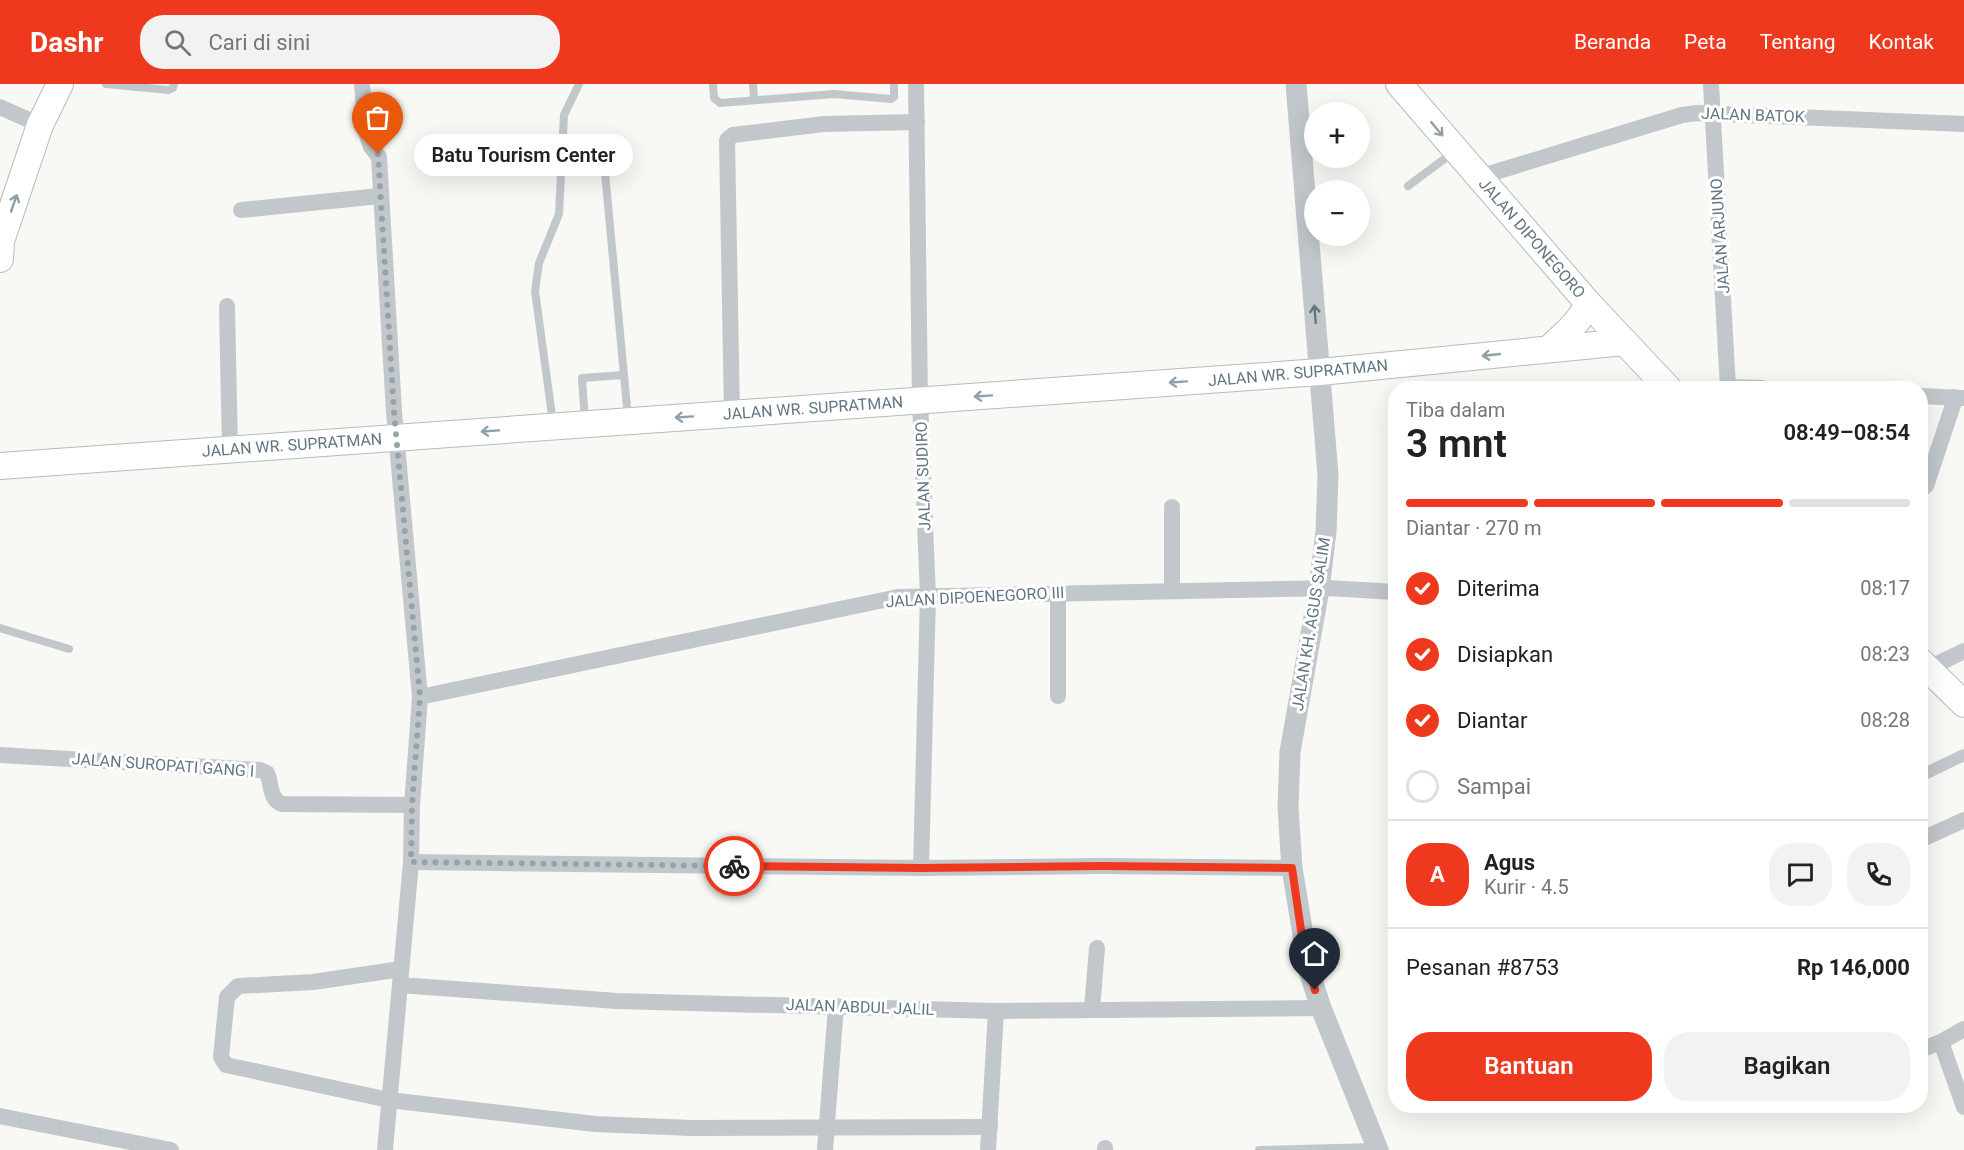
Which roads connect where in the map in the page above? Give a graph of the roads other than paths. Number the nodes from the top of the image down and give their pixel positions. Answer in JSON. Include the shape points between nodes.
{"nodes":[{"id":1,"x":60,"y":84,"type":"edge"},
{"id":2,"x":106,"y":84,"type":"edge"},
{"id":3,"x":174,"y":84,"type":"edge"},
{"id":4,"x":362,"y":84,"type":"edge"},
{"id":5,"x":579,"y":84,"type":"edge"},
{"id":6,"x":713,"y":84,"type":"edge"},
{"id":7,"x":753,"y":84,"type":"edge"},
{"id":8,"x":834,"y":84,"type":"edge"},
{"id":9,"x":894,"y":84,"type":"edge"},
{"id":10,"x":916,"y":84,"type":"edge"},
{"id":11,"x":1296,"y":84,"type":"edge"},
{"id":12,"x":1399,"y":84,"type":"edge"},
{"id":13,"x":1711,"y":84,"type":"edge"},
{"id":14,"x":834,"y":94,"type":"junction"},
{"id":15,"x":754,"y":99,"type":"junction"},
{"id":16,"x":0,"y":107,"type":"edge"},
{"id":17,"x":1713,"y":112,"type":"junction"},
{"id":18,"x":917,"y":122,"type":"junction"},
{"id":19,"x":1964,"y":124,"type":"edge"},
{"id":20,"x":40,"y":125,"type":"junction"},
{"id":21,"x":1455,"y":151,"type":"junction"},
{"id":22,"x":569,"y":156,"type":"dead end"},
{"id":23,"x":1479,"y":177,"type":"junction"},
{"id":24,"x":1408,"y":186,"type":"dead end"},
{"id":25,"x":380,"y":196,"type":"junction"},
{"id":26,"x":242,"y":210,"type":"dead end"},
{"id":27,"x":0,"y":247,"type":"edge"},
{"id":28,"x":1588,"y":303,"type":"junction"},
{"id":29,"x":228,"y":306,"type":"dead end"},
{"id":30,"x":1625,"y":342,"type":"junction"},
{"id":31,"x":1549,"y":349,"type":"junction"},
{"id":32,"x":1320,"y":372,"type":"junction"},
{"id":33,"x":624,"y":375,"type":"junction"},
{"id":34,"x":1661,"y":381,"type":"edge"},
{"id":35,"x":1729,"y":381,"type":"edge"},
{"id":36,"x":1928,"y":396,"type":"edge"},
{"id":37,"x":1959,"y":397,"type":"edge"},
{"id":38,"x":920,"y":400,"type":"junction"},
{"id":39,"x":732,"y":414,"type":"junction"},
{"id":40,"x":628,"y":421,"type":"junction"},
{"id":41,"x":585,"y":424,"type":"junction"},
{"id":42,"x":554,"y":427,"type":"junction"},
{"id":43,"x":398,"y":438,"type":"junction"},
{"id":44,"x":230,"y":450,"type":"junction"},
{"id":45,"x":0,"y":466,"type":"edge"},
{"id":46,"x":1928,"y":481,"type":"edge"},
{"id":47,"x":1172,"y":507,"type":"dead end"},
{"id":48,"x":1319,"y":589,"type":"junction"},
{"id":49,"x":1172,"y":590,"type":"junction"},
{"id":50,"x":1388,"y":592,"type":"edge"},
{"id":51,"x":1058,"y":593,"type":"junction"},
{"id":52,"x":928,"y":596,"type":"junction"},
{"id":53,"x":0,"y":628,"type":"edge"},
{"id":54,"x":69,"y":649,"type":"dead end"},
{"id":55,"x":1964,"y":651,"type":"edge"},
{"id":56,"x":1928,"y":664,"type":"edge"},
{"id":57,"x":1928,"y":669,"type":"edge"},
{"id":58,"x":1058,"y":696,"type":"dead end"},
{"id":59,"x":420,"y":697,"type":"junction"},
{"id":60,"x":1964,"y":704,"type":"edge"},
{"id":61,"x":0,"y":755,"type":"edge"},
{"id":62,"x":1964,"y":755,"type":"edge"},
{"id":63,"x":1928,"y":772,"type":"edge"},
{"id":64,"x":412,"y":805,"type":"junction"},
{"id":65,"x":1964,"y":820,"type":"edge"},
{"id":66,"x":1928,"y":836,"type":"edge"},
{"id":67,"x":411,"y":862,"type":"junction"},
{"id":68,"x":921,"y":868,"type":"junction"},
{"id":69,"x":1292,"y":868,"type":"junction"},
{"id":70,"x":1097,"y":948,"type":"dead end"},
{"id":71,"x":400,"y":977,"type":"junction"},
{"id":72,"x":836,"y":1006,"type":"junction"},
{"id":73,"x":1321,"y":1008,"type":"junction"},
{"id":74,"x":1092,"y":1009,"type":"junction"},
{"id":75,"x":996,"y":1011,"type":"junction"},
{"id":76,"x":1964,"y":1029,"type":"edge"},
{"id":77,"x":1941,"y":1042,"type":"junction"},
{"id":78,"x":1928,"y":1047,"type":"edge"},
{"id":79,"x":388,"y":1100,"type":"junction"},
{"id":80,"x":1964,"y":1107,"type":"edge"},
{"id":81,"x":0,"y":1116,"type":"edge"},
{"id":82,"x":826,"y":1127,"type":"junction"},
{"id":83,"x":990,"y":1127,"type":"junction"},
{"id":84,"x":1378,"y":1149,"type":"edge"},
{"id":85,"x":171,"y":1150,"type":"edge"},
{"id":86,"x":385,"y":1150,"type":"edge"},
{"id":87,"x":825,"y":1150,"type":"edge"},
{"id":88,"x":988,"y":1150,"type":"edge"},
{"id":89,"x":1259,"y":1150,"type":"edge"}],
"edges":[{"from":1,"to":20,"type":"main road"},
{"from":2,"to":3,"type":"lane","via":[[168,90]]},
{"from":4,"to":25,"type":"street","via":[[366,132],[379,157]]},
{"from":5,"to":42,"type":"lane","via":[[564,115],[559,214],[539,263],[535,291]]},
{"from":6,"to":15,"type":"lane","via":[[714,98],[720,102]]},
{"from":7,"to":15,"type":"lane"},
{"from":8,"to":14,"type":"lane"},
{"from":9,"to":14,"type":"lane","via":[[891,99]]},
{"from":10,"to":18,"type":"street","name":"JALAN SUDIRO"},
{"from":32,"to":11,"type":"street","name":"JALAN KH. AGUS SALIM","one_way":true},
{"from":12,"to":21,"type":"main road","name":"JALAN DIPONEGORO","one_way":true},
{"from":13,"to":17,"type":"street","name":"JALAN ARJUNO"},
{"from":14,"to":15,"type":"lane"},
{"from":16,"to":20,"type":"street"},
{"from":17,"to":19,"type":"street","name":"JALAN BATOK"},
{"from":17,"to":23,"type":"street","name":"JALAN BATOK","via":[[1682,115]]},
{"from":17,"to":35,"type":"street","name":"JALAN ARJUNO"},
{"from":18,"to":38,"type":"street","name":"JALAN SUDIRO"},
{"from":18,"to":39,"type":"street","via":[[824,124],[729,137]]},
{"from":27,"to":20,"type":"main road","one_way":true},
{"from":21,"to":23,"type":"main road","name":"JALAN DIPONEGORO"},
{"from":21,"to":24,"type":"lane"},
{"from":22,"to":33,"type":"lane","via":[[597,156],[604,162]]},
{"from":23,"to":28,"type":"main road","name":"JALAN DIPONEGORO"},
{"from":25,"to":26,"type":"street"},
{"from":25,"to":43,"type":"street"},
{"from":28,"to":30,"type":"main road","name":"JALAN DIPONEGORO"},
{"from":28,"to":31,"type":"main road","via":[[1573,327]]},
{"from":29,"to":44,"type":"street"},
{"from":30,"to":31,"type":"main road","name":"JALAN WR. SUPRATMAN"},
{"from":30,"to":34,"type":"main road","name":"JALAN DIPONEGORO"},
{"from":31,"to":32,"type":"main road","name":"JALAN WR. SUPRATMAN","one_way":true},
{"from":32,"to":38,"type":"main road","name":"JALAN WR. SUPRATMAN","one_way":true},
{"from":32,"to":48,"type":"street","name":"JALAN KH. AGUS SALIM","via":[[1328,475]]},
{"from":33,"to":40,"type":"lane"},
{"from":33,"to":41,"type":"lane","via":[[582,378]]},
{"from":36,"to":37,"type":"street"},
{"from":37,"to":46,"type":"street"},
{"from":38,"to":39,"type":"main road","name":"JALAN WR. SUPRATMAN"},
{"from":38,"to":52,"type":"street","name":"JALAN SUDIRO"},
{"from":39,"to":40,"type":"main road","name":"JALAN WR. SUPRATMAN","one_way":true},
{"from":40,"to":41,"type":"main road","name":"JALAN WR. SUPRATMAN"},
{"from":41,"to":42,"type":"main road","name":"JALAN WR. SUPRATMAN"},
{"from":42,"to":43,"type":"main road","name":"JALAN WR. SUPRATMAN","one_way":true},
{"from":43,"to":44,"type":"main road","name":"JALAN WR. SUPRATMAN"},
{"from":43,"to":59,"type":"street"},
{"from":44,"to":45,"type":"main road","name":"JALAN WR. SUPRATMAN"},
{"from":47,"to":49,"type":"street"},
{"from":48,"to":49,"type":"street","name":"JALAN DIPOENEGORO III"},
{"from":48,"to":50,"type":"street","name":"JALAN DIPOENEGORO III"},
{"from":48,"to":69,"type":"street","name":"JALAN KH. AGUS SALIM","via":[[1290,752]]},
{"from":49,"to":51,"type":"street","name":"JALAN DIPOENEGORO III"},
{"from":51,"to":52,"type":"street","name":"JALAN DIPOENEGORO III"},
{"from":51,"to":58,"type":"street"},
{"from":52,"to":59,"type":"street","name":"JALAN DIPOENEGORO III","via":[[898,597]]},
{"from":52,"to":68,"type":"street","name":"JALAN SUDIRO"},
{"from":53,"to":54,"type":"lane"},
{"from":55,"to":56,"type":"street"},
{"from":57,"to":60,"type":"main road"},
{"from":59,"to":64,"type":"street"},
{"from":61,"to":64,"type":"street","name":"JALAN SUROPATI GANG I","via":[[260,770],[267,773],[273,797],[282,804]]},
{"from":62,"to":63,"type":"street"},
{"from":64,"to":67,"type":"street"},
{"from":65,"to":66,"type":"street"},
{"from":67,"to":68,"type":"street"},
{"from":67,"to":71,"type":"street"},
{"from":68,"to":69,"type":"street"},
{"from":69,"to":73,"type":"street","name":"JALAN KH. AGUS SALIM","via":[[1306,960]]},
{"from":70,"to":74,"type":"street"},
{"from":71,"to":72,"type":"street","name":"JALAN ABDUL JALIL","via":[[617,1000]]},
{"from":71,"to":79,"type":"street"},
{"from":71,"to":79,"type":"street","name":"JALAN ABDUL JALIL","via":[[238,986],[227,997],[224,1027],[221,1058],[226,1065]]},
{"from":72,"to":75,"type":"street","name":"JALAN ABDUL JALIL"},
{"from":72,"to":82,"type":"street"},
{"from":73,"to":74,"type":"street","name":"JALAN ABDUL JALIL"},
{"from":73,"to":84,"type":"street","name":"JALAN KH. AGUS SALIM"},
{"from":74,"to":75,"type":"street","name":"JALAN ABDUL JALIL"},
{"from":75,"to":83,"type":"street"},
{"from":76,"to":77,"type":"street"},
{"from":77,"to":78,"type":"street"},
{"from":77,"to":80,"type":"street"},
{"from":79,"to":82,"type":"street","name":"JALAN ABDUL JALIL","via":[[595,1124]]},
{"from":79,"to":86,"type":"street"},
{"from":81,"to":85,"type":"street"},
{"from":82,"to":83,"type":"street","name":"JALAN ABDUL JALIL"},
{"from":82,"to":87,"type":"street"},
{"from":83,"to":88,"type":"street"},
{"from":84,"to":89,"type":"lane"}]}
